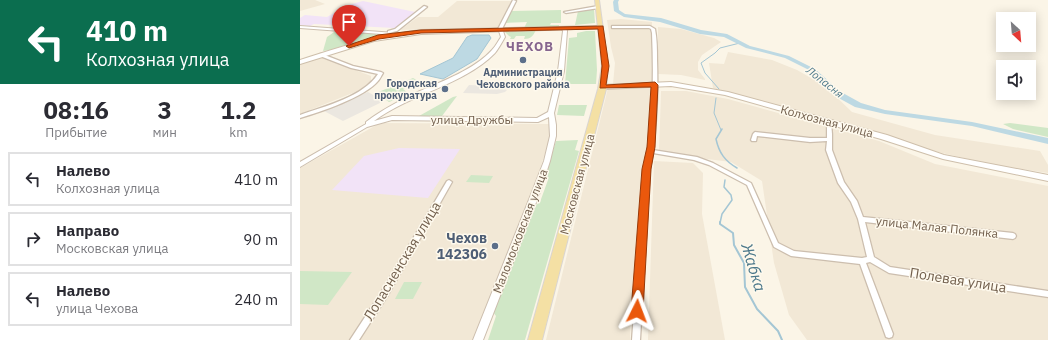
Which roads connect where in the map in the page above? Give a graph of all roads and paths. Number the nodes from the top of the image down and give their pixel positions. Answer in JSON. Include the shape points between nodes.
{"nodes":[{"id":1,"x":597,"y":0,"type":"edge"},
{"id":2,"x":514,"y":1,"type":"dead end"},
{"id":3,"x":425,"y":7,"type":"dead end"},
{"id":4,"x":598,"y":7,"type":"junction"},
{"id":5,"x":566,"y":12,"type":"dead end"},
{"id":6,"x":300,"y":27,"type":"edge"},
{"id":7,"x":601,"y":27,"type":"junction"},
{"id":8,"x":613,"y":27,"type":"dead end"},
{"id":9,"x":500,"y":29,"type":"junction"},
{"id":10,"x":564,"y":29,"type":"junction"},
{"id":11,"x":389,"y":32,"type":"junction"},
{"id":12,"x":395,"y":34,"type":"junction"},
{"id":13,"x":321,"y":55,"type":"junction"},
{"id":14,"x":300,"y":62,"type":"edge"},
{"id":15,"x":655,"y":85,"type":"junction"},
{"id":16,"x":603,"y":87,"type":"junction"},
{"id":17,"x":388,"y":110,"type":"junction"},
{"id":18,"x":552,"y":116,"type":"junction"},
{"id":19,"x":300,"y":117,"type":"edge"},
{"id":20,"x":392,"y":118,"type":"junction"},
{"id":21,"x":829,"y":122,"type":"junction"},
{"id":22,"x":365,"y":126,"type":"junction"},
{"id":23,"x":830,"y":139,"type":"junction"},
{"id":24,"x":754,"y":140,"type":"dead end"},
{"id":25,"x":650,"y":151,"type":"junction"},
{"id":26,"x":300,"y":165,"type":"edge"},
{"id":27,"x":1046,"y":179,"type":"edge"},
{"id":28,"x":449,"y":182,"type":"dead end"},
{"id":29,"x":860,"y":219,"type":"junction"},
{"id":30,"x":1013,"y":236,"type":"dead end"},
{"id":31,"x":871,"y":259,"type":"junction"},
{"id":32,"x":862,"y":261,"type":"junction"},
{"id":33,"x":1048,"y":294,"type":"edge"},
{"id":34,"x":889,"y":334,"type":"dead end"},
{"id":35,"x":354,"y":340,"type":"edge"},
{"id":36,"x":478,"y":340,"type":"edge"},
{"id":37,"x":535,"y":340,"type":"edge"},
{"id":38,"x":636,"y":340,"type":"edge"}],
"edges":[{"from":1,"to":4,"type":"main road","name":"Московская улица"},
{"from":2,"to":9,"type":"street"},
{"from":3,"to":11,"type":"street","via":[[396,30]]},
{"from":4,"to":5,"type":"street"},
{"from":4,"to":7,"type":"main road","name":"Московская улица"},
{"from":6,"to":11,"type":"street"},
{"from":7,"to":10,"type":"main road"},
{"from":7,"to":16,"type":"main road","name":"Московская улица","via":[[605,66]]},
{"from":8,"to":15,"type":"street","via":[[653,29]]},
{"from":9,"to":10,"type":"main road"},
{"from":9,"to":12,"type":"main road"},
{"from":9,"to":17,"type":"street","name":"улица Дружбы","via":[[503,37],[492,54],[453,78]]},
{"from":10,"to":18,"type":"street","name":"Маломосковская улица","via":[[561,71]]},
{"from":11,"to":12,"type":"street"},
{"from":12,"to":13,"type":"main road"},
{"from":13,"to":14,"type":"main road"},
{"from":13,"to":19,"type":"street","via":[[352,67],[381,73],[367,88]]},
{"from":15,"to":16,"type":"main road","name":"Колхозная улица"},
{"from":15,"to":21,"type":"main road","name":"Колхозная улица","via":[[695,87],[726,93]]},
{"from":15,"to":25,"type":"street"},
{"from":16,"to":37,"type":"main road","name":"Московская улица"},
{"from":17,"to":20,"type":"street","via":[[386,116]]},
{"from":17,"to":22,"type":"street","name":"улица Дружбы"},
{"from":18,"to":20,"type":"street","name":"улица Дружбы","via":[[541,119],[499,120]]},
{"from":18,"to":36,"type":"street","name":"Маломосковская улица","via":[[554,136],[536,192]]},
{"from":20,"to":22,"type":"street","name":"улица Дружбы"},
{"from":21,"to":23,"type":"street"},
{"from":21,"to":27,"type":"main road","name":"Колхозная улица","via":[[954,160]]},
{"from":22,"to":26,"type":"street","name":"улица Дружбы"},
{"from":23,"to":24,"type":"street","via":[[810,140],[755,134]]},
{"from":23,"to":29,"type":"street","via":[[829,150],[835,170],[854,201]]},
{"from":25,"to":32,"type":"street","via":[[695,158],[750,184],[776,245],[787,251],[793,254]]},
{"from":25,"to":38,"type":"street"},
{"from":28,"to":35,"type":"street","name":"Лопасненская улица","via":[[385,293]]},
{"from":29,"to":30,"type":"street","name":"улица Малая Полянка"},
{"from":29,"to":31,"type":"street"},
{"from":31,"to":32,"type":"street"},
{"from":31,"to":33,"type":"street","name":"Полевая улица","via":[[889,270]]},
{"from":32,"to":34,"type":"street"}]}
